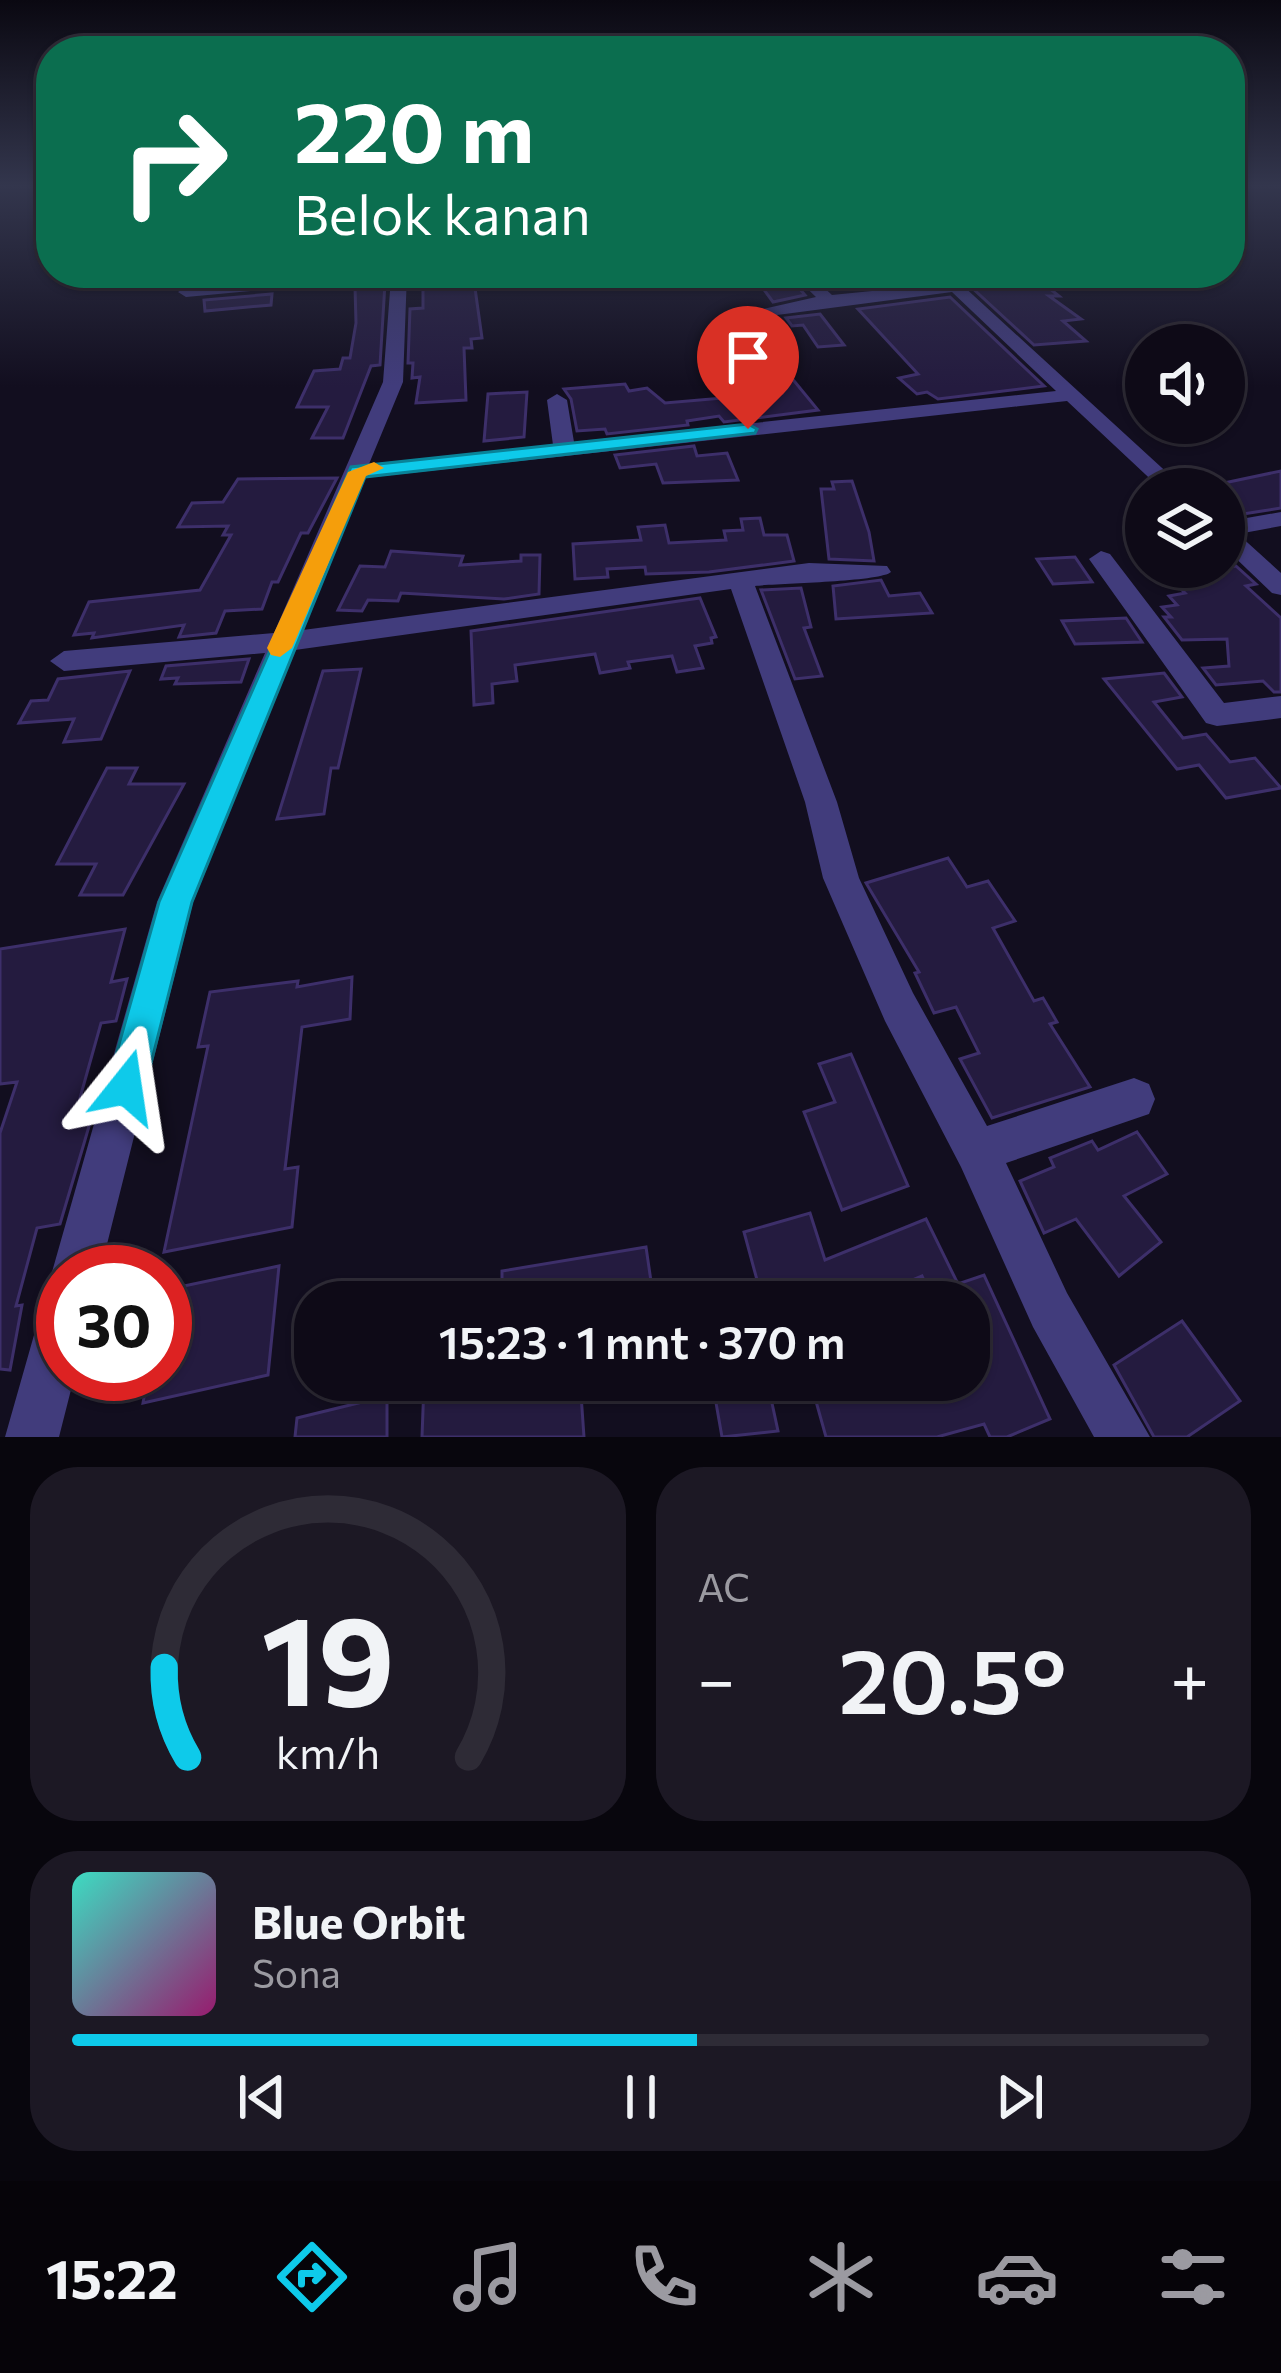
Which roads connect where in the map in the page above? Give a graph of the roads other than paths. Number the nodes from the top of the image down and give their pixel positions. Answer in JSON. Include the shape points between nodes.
{"nodes":[{"id":1,"x":231,"y":288,"type":"edge"},
{"id":2,"x":399,"y":288,"type":"edge"},
{"id":3,"x":815,"y":288,"type":"edge"},
{"id":4,"x":947,"y":288,"type":"edge"},
{"id":5,"x":958,"y":288,"type":"edge"},
{"id":6,"x":186,"y":292,"type":"dead end"},
{"id":7,"x":828,"y":300,"type":"junction"},
{"id":8,"x":754,"y":313,"type":"dead end"},
{"id":9,"x":1070,"y":395,"type":"junction"},
{"id":10,"x":557,"y":400,"type":"dead end"},
{"id":11,"x":564,"y":449,"type":"junction"},
{"id":12,"x":1151,"y":468,"type":"edge"},
{"id":13,"x":358,"y":472,"type":"junction"},
{"id":14,"x":1281,"y":519,"type":"edge"},
{"id":15,"x":1245,"y":527,"type":"edge"},
{"id":16,"x":1245,"y":552,"type":"edge"},
{"id":17,"x":1100,"y":559,"type":"dead end"},
{"id":18,"x":878,"y":572,"type":"dead end"},
{"id":19,"x":740,"y":580,"type":"junction"},
{"id":20,"x":1281,"y":587,"type":"edge"},
{"id":21,"x":283,"y":642,"type":"junction"},
{"id":22,"x":64,"y":661,"type":"dead end"},
{"id":23,"x":1281,"y":706,"type":"edge"},
{"id":24,"x":1134,"y":1099,"type":"dead end"},
{"id":25,"x":976,"y":1151,"type":"junction"},
{"id":26,"x":83,"y":1245,"type":"edge"},
{"id":27,"x":42,"y":1401,"type":"edge"},
{"id":28,"x":32,"y":1437,"type":"edge"},
{"id":29,"x":1123,"y":1437,"type":"edge"}],
"edges":[{"from":1,"to":6,"type":"street"},
{"from":2,"to":13,"type":"street","via":[[393,382]]},
{"from":3,"to":7,"type":"street"},
{"from":4,"to":7,"type":"street"},
{"from":5,"to":9,"type":"street"},
{"from":7,"to":8,"type":"street"},
{"from":9,"to":11,"type":"street"},
{"from":9,"to":12,"type":"street"},
{"from":10,"to":11,"type":"street"},
{"from":11,"to":13,"type":"street"},
{"from":13,"to":21,"type":"street"},
{"from":14,"to":15,"type":"street"},
{"from":16,"to":20,"type":"street"},
{"from":17,"to":23,"type":"street","via":[[1217,715]]},
{"from":18,"to":19,"type":"street"},
{"from":19,"to":21,"type":"street"},
{"from":19,"to":25,"type":"street","via":[[842,878]]},
{"from":21,"to":22,"type":"street"},
{"from":21,"to":26,"type":"street","via":[[176,902]]},
{"from":24,"to":25,"type":"street"},
{"from":25,"to":29,"type":"street","via":[[1050,1310]]},
{"from":27,"to":28,"type":"street"}]}
